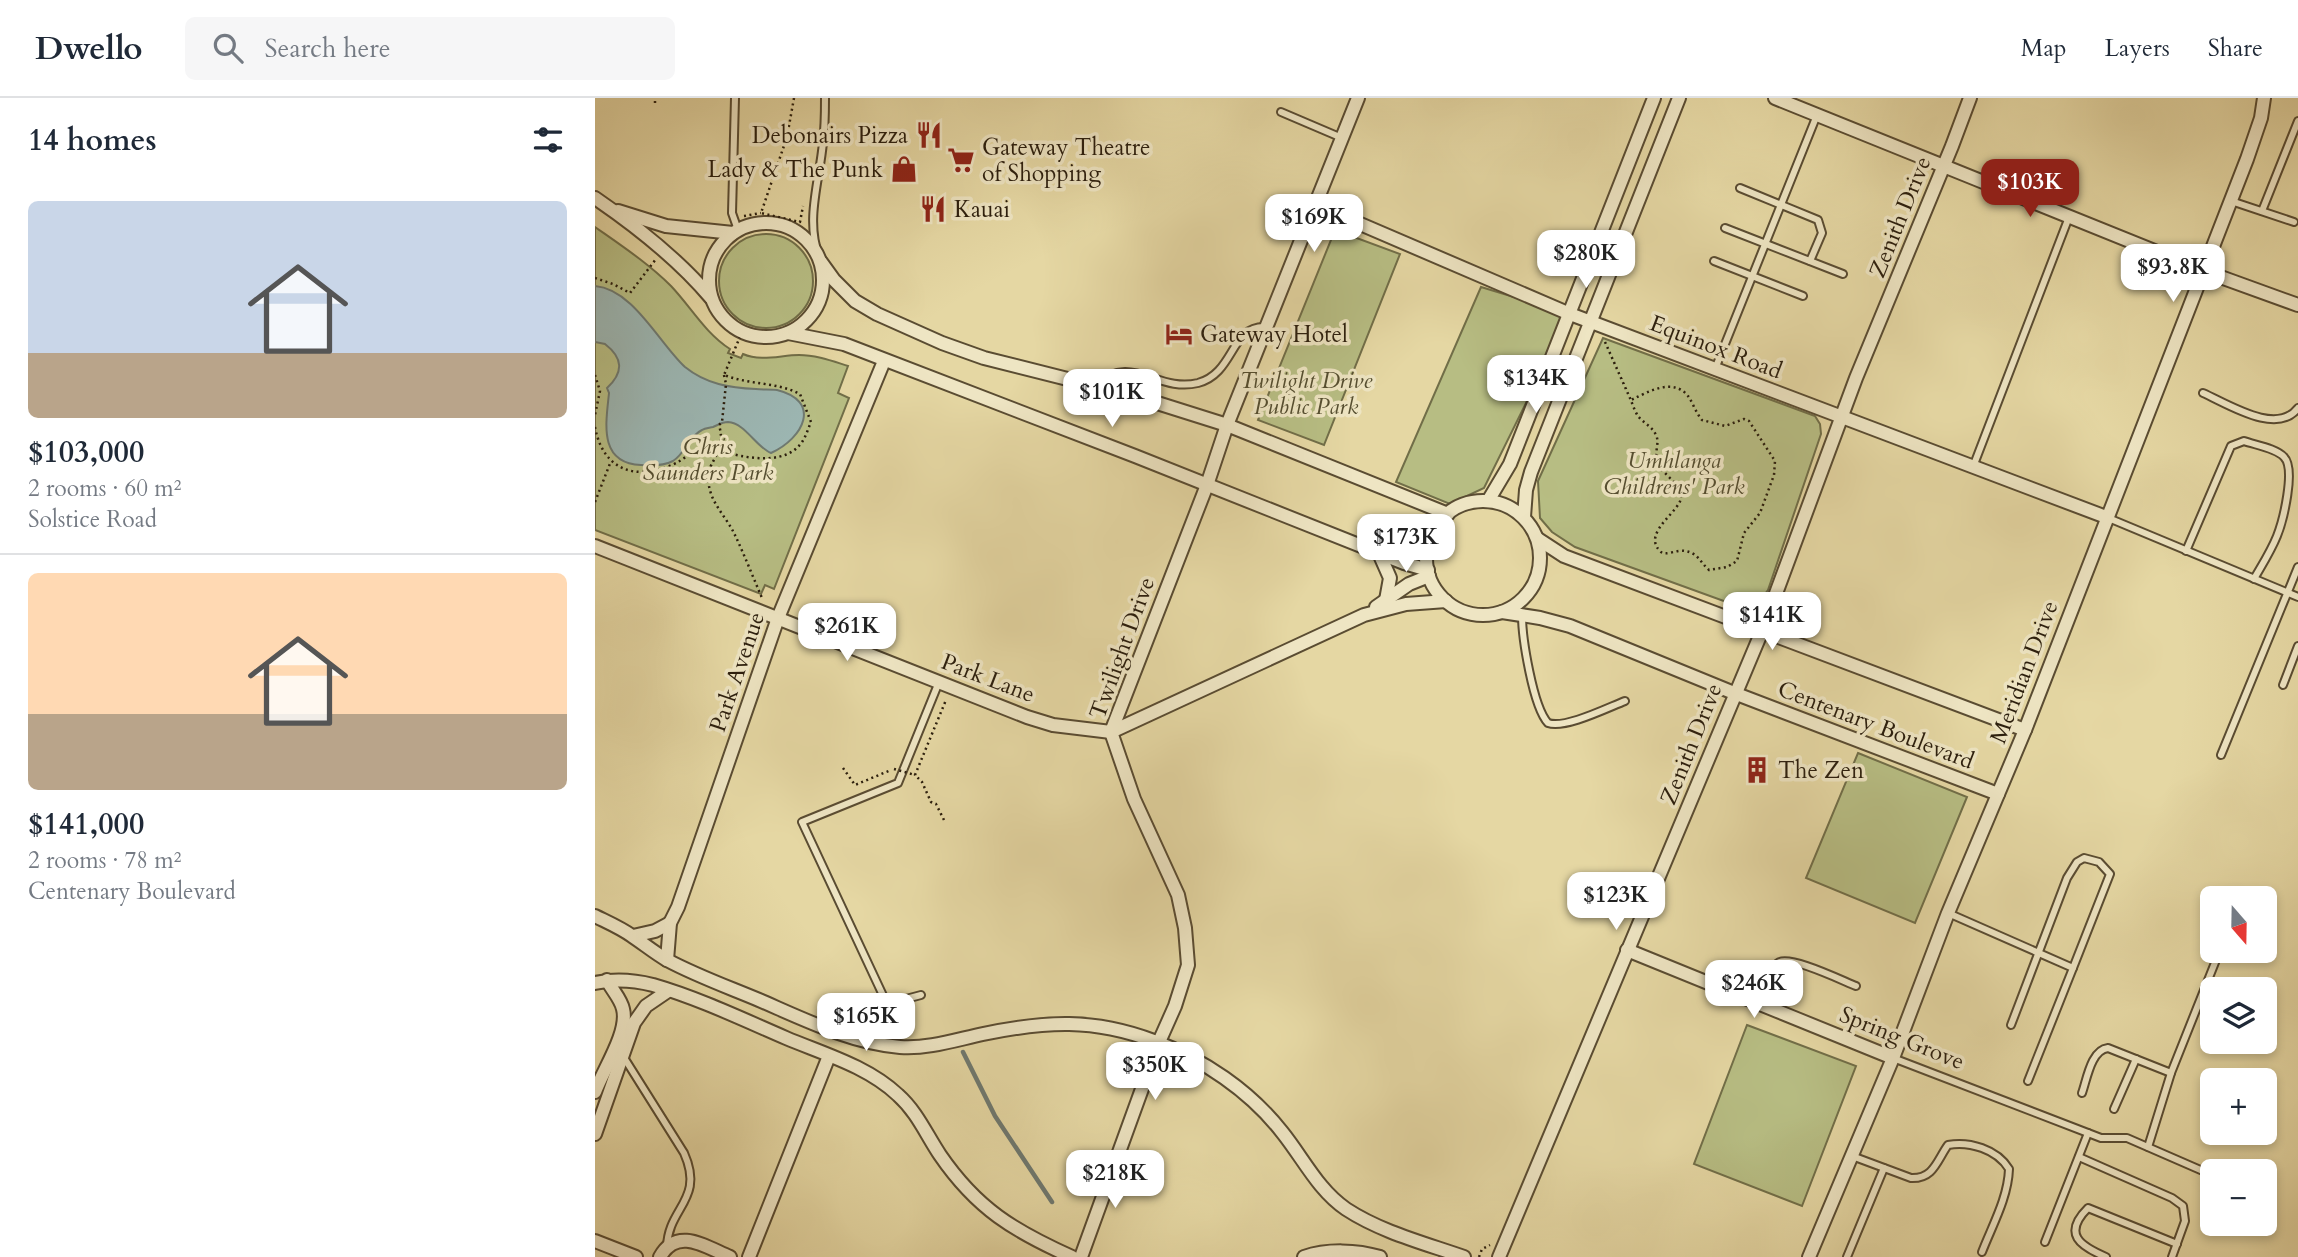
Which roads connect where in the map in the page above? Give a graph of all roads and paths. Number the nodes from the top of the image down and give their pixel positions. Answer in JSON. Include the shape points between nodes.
{"nodes":[{"id":1,"x":656,"y":98,"type":"edge"},
{"id":2,"x":735,"y":98,"type":"edge"},
{"id":3,"x":794,"y":98,"type":"edge"},
{"id":4,"x":825,"y":98,"type":"edge"},
{"id":5,"x":1358,"y":98,"type":"edge"},
{"id":6,"x":1654,"y":98,"type":"edge"},
{"id":7,"x":1679,"y":98,"type":"edge"},
{"id":8,"x":1775,"y":98,"type":"edge"},
{"id":9,"x":1969,"y":98,"type":"edge"},
{"id":10,"x":2264,"y":98,"type":"edge"},
{"id":11,"x":655,"y":103,"type":"dead end"},
{"id":12,"x":1281,"y":112,"type":"dead end"},
{"id":13,"x":1817,"y":115,"type":"junction"},
{"id":14,"x":2298,"y":121,"type":"edge"},
{"id":15,"x":1342,"y":138,"type":"junction"},
{"id":16,"x":1943,"y":167,"type":"junction"},
{"id":17,"x":1740,"y":188,"type":"dead end"},
{"id":18,"x":595,"y":198,"type":"edge"},
{"id":19,"x":2231,"y":201,"type":"junction"},
{"id":20,"x":1781,"y":204,"type":"junction"},
{"id":21,"x":1316,"y":205,"type":"junction"},
{"id":22,"x":608,"y":207,"type":"junction"},
{"id":23,"x":2262,"y":211,"type":"junction"},
{"id":24,"x":761,"y":213,"type":"junction"},
{"id":25,"x":2069,"y":217,"type":"junction"},
{"id":26,"x":800,"y":222,"type":"dead end"},
{"id":27,"x":2294,"y":222,"type":"dead end"},
{"id":28,"x":735,"y":227,"type":"junction"},
{"id":29,"x":1725,"y":228,"type":"dead end"},
{"id":30,"x":1766,"y":243,"type":"junction"},
{"id":31,"x":663,"y":251,"type":"junction"},
{"id":32,"x":820,"y":259,"type":"junction"},
{"id":33,"x":1714,"y":261,"type":"dead end"},
{"id":34,"x":1810,"y":261,"type":"junction"},
{"id":35,"x":2204,"y":271,"type":"junction"},
{"id":36,"x":1843,"y":274,"type":"dead end"},
{"id":37,"x":1753,"y":277,"type":"junction"},
{"id":38,"x":595,"y":278,"type":"edge"},
{"id":39,"x":1803,"y":296,"type":"dead end"},
{"id":40,"x":712,"y":299,"type":"junction"},
{"id":41,"x":2298,"y":305,"type":"edge"},
{"id":42,"x":1570,"y":314,"type":"junction"},
{"id":43,"x":1591,"y":322,"type":"junction"},
{"id":44,"x":1266,"y":327,"type":"junction"},
{"id":45,"x":742,"y":332,"type":"junction"},
{"id":46,"x":788,"y":333,"type":"junction"},
{"id":47,"x":1605,"y":342,"type":"dead end"},
{"id":48,"x":884,"y":361,"type":"junction"},
{"id":49,"x":1715,"y":369,"type":"junction"},
{"id":50,"x":595,"y":375,"type":"edge"},
{"id":51,"x":725,"y":375,"type":"junction"},
{"id":52,"x":1093,"y":386,"type":"junction"},
{"id":53,"x":2203,"y":393,"type":"dead end"},
{"id":54,"x":1631,"y":400,"type":"junction"},
{"id":55,"x":2298,"y":408,"type":"edge"},
{"id":56,"x":595,"y":415,"type":"edge"},
{"id":57,"x":1841,"y":417,"type":"junction"},
{"id":58,"x":1227,"y":425,"type":"junction"},
{"id":59,"x":595,"y":427,"type":"edge"},
{"id":60,"x":719,"y":452,"type":"junction"},
{"id":61,"x":611,"y":460,"type":"junction"},
{"id":62,"x":1973,"y":467,"type":"junction"},
{"id":63,"x":1207,"y":485,"type":"junction"},
{"id":64,"x":1488,"y":501,"type":"junction"},
{"id":65,"x":595,"y":502,"type":"edge"},
{"id":66,"x":1448,"y":514,"type":"junction"},
{"id":67,"x":1524,"y":517,"type":"junction"},
{"id":68,"x":2106,"y":517,"type":"junction"},
{"id":69,"x":1538,"y":539,"type":"junction"},
{"id":70,"x":595,"y":546,"type":"edge"},
{"id":71,"x":2186,"y":551,"type":"junction"},
{"id":72,"x":1379,"y":553,"type":"junction"},
{"id":73,"x":2298,"y":567,"type":"edge"},
{"id":74,"x":1428,"y":573,"type":"junction"},
{"id":75,"x":2254,"y":579,"type":"junction"},
{"id":76,"x":2288,"y":593,"type":"junction"},
{"id":77,"x":2298,"y":597,"type":"edge"},
{"id":78,"x":1386,"y":600,"type":"junction"},
{"id":79,"x":1446,"y":601,"type":"junction"},
{"id":80,"x":1502,"y":612,"type":"junction"},
{"id":81,"x":1364,"y":615,"type":"junction"},
{"id":82,"x":1522,"y":615,"type":"junction"},
{"id":83,"x":773,"y":616,"type":"junction"},
{"id":84,"x":1762,"y":631,"type":"junction"},
{"id":85,"x":2298,"y":646,"type":"edge"},
{"id":86,"x":945,"y":684,"type":"junction"},
{"id":87,"x":2283,"y":685,"type":"dead end"},
{"id":88,"x":1734,"y":693,"type":"junction"},
{"id":89,"x":1625,"y":701,"type":"dead end"},
{"id":90,"x":2025,"y":730,"type":"junction"},
{"id":91,"x":1111,"y":732,"type":"junction"},
{"id":92,"x":2221,"y":755,"type":"dead end"},
{"id":93,"x":843,"y":768,"type":"dead end"},
{"id":94,"x":915,"y":775,"type":"junction"},
{"id":95,"x":1998,"y":794,"type":"junction"},
{"id":96,"x":944,"y":820,"type":"dead end"},
{"id":97,"x":1948,"y":914,"type":"junction"},
{"id":98,"x":595,"y":916,"type":"edge"},
{"id":99,"x":670,"y":923,"type":"junction"},
{"id":100,"x":633,"y":936,"type":"junction"},
{"id":101,"x":1627,"y":950,"type":"junction"},
{"id":102,"x":2039,"y":954,"type":"junction"},
{"id":103,"x":667,"y":960,"type":"junction"},
{"id":104,"x":2215,"y":963,"type":"edge"},
{"id":105,"x":2073,"y":968,"type":"junction"},
{"id":106,"x":601,"y":981,"type":"edge"},
{"id":107,"x":1856,"y":986,"type":"dead end"},
{"id":108,"x":668,"y":991,"type":"junction"},
{"id":109,"x":921,"y":995,"type":"dead end"},
{"id":110,"x":1761,"y":1004,"type":"junction"},
{"id":111,"x":2011,"y":1025,"type":"dead end"},
{"id":112,"x":1159,"y":1042,"type":"junction"},
{"id":113,"x":618,"y":1051,"type":"junction"},
{"id":114,"x":829,"y":1056,"type":"junction"},
{"id":115,"x":1893,"y":1058,"type":"junction"},
{"id":116,"x":2136,"y":1059,"type":"junction"},
{"id":117,"x":611,"y":1070,"type":"junction"},
{"id":118,"x":2171,"y":1073,"type":"junction"},
{"id":119,"x":2028,"y":1081,"type":"dead end"},
{"id":120,"x":595,"y":1092,"type":"edge"},
{"id":121,"x":2082,"y":1093,"type":"dead end"},
{"id":122,"x":2114,"y":1109,"type":"dead end"},
{"id":123,"x":2088,"y":1133,"type":"junction"},
{"id":124,"x":595,"y":1134,"type":"edge"},
{"id":125,"x":2148,"y":1147,"type":"junction"},
{"id":126,"x":1851,"y":1156,"type":"junction"},
{"id":127,"x":2079,"y":1157,"type":"junction"},
{"id":128,"x":1884,"y":1168,"type":"junction"},
{"id":129,"x":2200,"y":1170,"type":"edge"},
{"id":130,"x":595,"y":1241,"type":"edge"},
{"id":131,"x":2045,"y":1241,"type":"dead end"},
{"id":132,"x":2177,"y":1244,"type":"junction"},
{"id":133,"x":663,"y":1252,"type":"edge"},
{"id":134,"x":1501,"y":1252,"type":"edge"},
{"id":135,"x":1982,"y":1252,"type":"dead end"},
{"id":136,"x":636,"y":1257,"type":"edge"},
{"id":137,"x":730,"y":1257,"type":"edge"},
{"id":138,"x":749,"y":1257,"type":"edge"},
{"id":139,"x":1072,"y":1257,"type":"edge"},
{"id":140,"x":1080,"y":1257,"type":"edge"},
{"id":141,"x":1304,"y":1257,"type":"edge"},
{"id":142,"x":1380,"y":1257,"type":"edge"},
{"id":143,"x":1464,"y":1257,"type":"edge"},
{"id":144,"x":1809,"y":1257,"type":"edge"},
{"id":145,"x":1847,"y":1257,"type":"edge"},
{"id":146,"x":2106,"y":1257,"type":"edge"},
{"id":147,"x":2172,"y":1257,"type":"edge"}],
"edges":[{"from":1,"to":11,"type":"path"},
{"from":2,"to":28,"type":"lane"},
{"from":3,"to":24,"type":"path","via":[[787,137]]},
{"from":4,"to":32,"type":"lane","via":[[813,226]]},
{"from":5,"to":15,"type":"street","name":"Twilight Drive"},
{"from":6,"to":42,"type":"street"},
{"from":7,"to":43,"type":"street"},
{"from":8,"to":13,"type":"street"},
{"from":9,"to":16,"type":"street","name":"Zenith Drive"},
{"from":10,"to":19,"type":"street","name":"Meridian Drive"},
{"from":12,"to":15,"type":"lane"},
{"from":13,"to":16,"type":"street"},
{"from":13,"to":20,"type":"lane"},
{"from":14,"to":23,"type":"lane"},
{"from":15,"to":21,"type":"street","name":"Twilight Drive"},
{"from":16,"to":25,"type":"street"},
{"from":16,"to":57,"type":"street","name":"Zenith Drive"},
{"from":17,"to":20,"type":"lane"},
{"from":18,"to":22,"type":"street"},
{"from":19,"to":23,"type":"lane"},
{"from":19,"to":35,"type":"street","name":"Meridian Drive"},
{"from":20,"to":30,"type":"lane"},
{"from":20,"to":34,"type":"lane","via":[[1813,217],[1821,226]]},
{"from":21,"to":42,"type":"street","name":"Equinox Road"},
{"from":21,"to":44,"type":"street","name":"Twilight Drive"},
{"from":22,"to":28,"type":"street","via":[[666,226]]},
{"from":22,"to":31,"type":"street"},
{"from":23,"to":27,"type":"lane"},
{"from":24,"to":26,"type":"path"},
{"from":24,"to":28,"type":"path"},
{"from":25,"to":35,"type":"street"},
{"from":25,"to":62,"type":"lane"},
{"from":28,"to":32,"type":"street","via":[[784,226],[804,237]]},
{"from":28,"to":40,"type":"street","via":[[713,258],[708,278]]},
{"from":29,"to":30,"type":"lane"},
{"from":30,"to":34,"type":"lane"},
{"from":30,"to":37,"type":"lane"},
{"from":31,"to":38,"type":"path","via":[[631,293]]},
{"from":31,"to":40,"type":"street"},
{"from":32,"to":46,"type":"street","via":[[824,284],[818,304],[806,322]]},
{"from":32,"to":52,"type":"street","via":[[855,301],[877,314],[984,358]]},
{"from":33,"to":37,"type":"lane"},
{"from":34,"to":36,"type":"lane"},
{"from":35,"to":41,"type":"street"},
{"from":35,"to":68,"type":"street","name":"Meridian Drive"},
{"from":37,"to":39,"type":"lane"},
{"from":37,"to":49,"type":"lane"},
{"from":40,"to":45,"type":"street","via":[[726,321]]},
{"from":42,"to":43,"type":"street","name":"Equinox Road"},
{"from":42,"to":64,"type":"street","via":[[1510,464]]},
{"from":43,"to":49,"type":"street","name":"Equinox Road"},
{"from":43,"to":67,"type":"street","via":[[1531,472]]},
{"from":44,"to":52,"type":"lane","via":[[1251,328],[1244,334],[1224,367],[1202,382],[1166,383],[1121,370]]},
{"from":44,"to":58,"type":"street","name":"Twilight Drive"},
{"from":45,"to":46,"type":"street","via":[[761,337]]},
{"from":45,"to":51,"type":"path"},
{"from":46,"to":48,"type":"street","via":[[844,344]]},
{"from":47,"to":54,"type":"path"},
{"from":48,"to":63,"type":"street"},
{"from":48,"to":83,"type":"street","name":"Park Avenue"},
{"from":49,"to":57,"type":"street","name":"Equinox Road"},
{"from":50,"to":56,"type":"path","via":[[600,391]]},
{"from":51,"to":60,"type":"path"},
{"from":51,"to":60,"type":"path","via":[[800,394],[811,422],[797,447],[770,459]]},
{"from":52,"to":58,"type":"street"},
{"from":53,"to":55,"type":"lane","via":[[2271,421],[2285,419]]},
{"from":54,"to":54,"type":"path","via":[[1638,417],[1657,438],[1656,459],[1681,495],[1681,502],[1657,534],[1660,552],[1688,551],[1709,570],[1737,561],[1744,533],[1760,513],[1774,475],[1771,453],[1749,421],[1725,426],[1702,420],[1678,388],[1661,387]]},
{"from":57,"to":62,"type":"street","name":"Equinox Road"},
{"from":57,"to":84,"type":"street","name":"Zenith Drive"},
{"from":58,"to":63,"type":"street","name":"Twilight Drive"},
{"from":58,"to":66,"type":"street"},
{"from":59,"to":61,"type":"path","via":[[598,442]]},
{"from":60,"to":61,"type":"path","via":[[702,450],[647,472],[632,472]]},
{"from":60,"to":83,"type":"path","via":[[708,471],[713,501],[734,533]]},
{"from":61,"to":65,"type":"path"},
{"from":62,"to":68,"type":"street","name":"Equinox Road"},
{"from":63,"to":72,"type":"street"},
{"from":63,"to":91,"type":"street","name":"Twilight Drive"},
{"from":64,"to":66,"type":"street","via":[[1473,502]]},
{"from":64,"to":67,"type":"street"},
{"from":66,"to":74,"type":"street","via":[[1429,540]]},
{"from":67,"to":69,"type":"street"},
{"from":68,"to":71,"type":"lane"},
{"from":68,"to":90,"type":"street","name":"Meridian Drive"},
{"from":69,"to":80,"type":"street","via":[[1538,575],[1518,604]]},
{"from":69,"to":84,"type":"street","name":"Centenary Boulevard","via":[[1564,556]]},
{"from":70,"to":83,"type":"street","name":"Park Lane"},
{"from":71,"to":75,"type":"lane"},
{"from":71,"to":75,"type":"lane","via":[[2231,446],[2244,441],[2281,454],[2289,475],[2281,524]]},
{"from":72,"to":74,"type":"street"},
{"from":72,"to":78,"type":"street","via":[[1390,578]]},
{"from":73,"to":76,"type":"lane"},
{"from":74,"to":78,"type":"street"},
{"from":74,"to":79,"type":"street"},
{"from":75,"to":76,"type":"lane"},
{"from":76,"to":77,"type":"lane"},
{"from":76,"to":92,"type":"lane"},
{"from":78,"to":81,"type":"street"},
{"from":79,"to":80,"type":"street","via":[[1482,615]]},
{"from":79,"to":81,"type":"street","via":[[1406,604]]},
{"from":80,"to":82,"type":"street","name":"Centenary Boulevard"},
{"from":81,"to":91,"type":"street"},
{"from":82,"to":88,"type":"street","name":"Centenary Boulevard","via":[[1570,626]]},
{"from":82,"to":89,"type":"lane","via":[[1525,652],[1539,710],[1548,723],[1569,722]]},
{"from":83,"to":86,"type":"street","name":"Park Lane"},
{"from":83,"to":99,"type":"street","name":"Park Avenue"},
{"from":84,"to":88,"type":"street","name":"Zenith Drive"},
{"from":84,"to":90,"type":"street","name":"Centenary Boulevard"},
{"from":85,"to":87,"type":"lane"},
{"from":86,"to":91,"type":"street","name":"Park Lane","via":[[1053,725]]},
{"from":86,"to":94,"type":"path"},
{"from":86,"to":109,"type":"lane","via":[[898,783],[802,822],[887,1004]]},
{"from":88,"to":95,"type":"street","name":"Centenary Boulevard"},
{"from":88,"to":101,"type":"street","name":"Zenith Drive"},
{"from":90,"to":95,"type":"street","name":"Meridian Drive"},
{"from":91,"to":112,"type":"street","name":"Twilight Drive","via":[[1134,799],[1178,895],[1185,928],[1188,965]]},
{"from":93,"to":94,"type":"path","bridge":true,"via":[[855,785],[894,769]]},
{"from":94,"to":96,"type":"path"},
{"from":95,"to":97,"type":"street","name":"Meridian Drive"},
{"from":97,"to":102,"type":"lane"},
{"from":97,"to":115,"type":"street","name":"Meridian Drive"},
{"from":98,"to":100,"type":"street"},
{"from":99,"to":100,"type":"street"},
{"from":99,"to":103,"type":"street","name":"Park Avenue"},
{"from":100,"to":103,"type":"street"},
{"from":101,"to":110,"type":"street","name":"Spring Grove"},
{"from":101,"to":134,"type":"street","name":"Zenith Drive"},
{"from":102,"to":105,"type":"lane"},
{"from":102,"to":105,"type":"lane","via":[[2071,870],[2084,858],[2095,859],[2110,874]]},
{"from":102,"to":111,"type":"lane"},
{"from":103,"to":112,"type":"street","via":[[816,1024],[874,1043],[923,1046],[1060,1022],[1112,1028]]},
{"from":104,"to":118,"type":"lane"},
{"from":105,"to":119,"type":"lane"},
{"from":106,"to":108,"type":"street","via":[[639,982]]},
{"from":106,"to":113,"type":"street","via":[[623,1010]]},
{"from":107,"to":110,"type":"lane","via":[[1793,961],[1782,961],[1770,977]]},
{"from":108,"to":113,"type":"street","via":[[640,1012]]},
{"from":108,"to":114,"type":"street"},
{"from":110,"to":115,"type":"street","name":"Spring Grove"},
{"from":112,"to":140,"type":"street","name":"Twilight Drive"},
{"from":112,"to":143,"type":"street","via":[[1212,1068],[1249,1098],[1281,1130],[1326,1191],[1346,1208],[1375,1225]]},
{"from":113,"to":117,"type":"street"},
{"from":113,"to":133,"type":"lane","via":[[691,1169],[691,1186]]},
{"from":114,"to":138,"type":"street"},
{"from":114,"to":139,"type":"street","via":[[876,1077],[898,1094],[963,1186],[990,1213]]},
{"from":115,"to":123,"type":"lane","name":"Spring Grove"},
{"from":115,"to":126,"type":"street","name":"Meridian Drive"},
{"from":116,"to":118,"type":"lane"},
{"from":116,"to":121,"type":"lane","via":[[2108,1048],[2100,1050]]},
{"from":116,"to":122,"type":"lane"},
{"from":117,"to":120,"type":"street"},
{"from":117,"to":124,"type":"street"},
{"from":118,"to":125,"type":"lane"},
{"from":123,"to":125,"type":"lane","name":"Spring Grove"},
{"from":123,"to":127,"type":"lane"},
{"from":125,"to":129,"type":"lane","name":"Spring Grove"},
{"from":126,"to":128,"type":"lane"},
{"from":126,"to":144,"type":"street","name":"Meridian Drive"},
{"from":127,"to":131,"type":"lane"},
{"from":127,"to":132,"type":"lane","via":[[2178,1202],[2186,1214]]},
{"from":128,"to":135,"type":"lane","via":[[1911,1178],[1926,1176],[1948,1145],[1961,1142],[2002,1160],[2009,1169],[2004,1197]]},
{"from":128,"to":145,"type":"lane"},
{"from":130,"to":136,"type":"street"},
{"from":132,"to":146,"type":"lane","via":[[2088,1208],[2080,1218],[2076,1240]]},
{"from":132,"to":147,"type":"lane"},
{"from":133,"to":137,"type":"street","via":[[685,1239]]},
{"from":141,"to":142,"type":"street","via":[[1339,1252]]}]}
